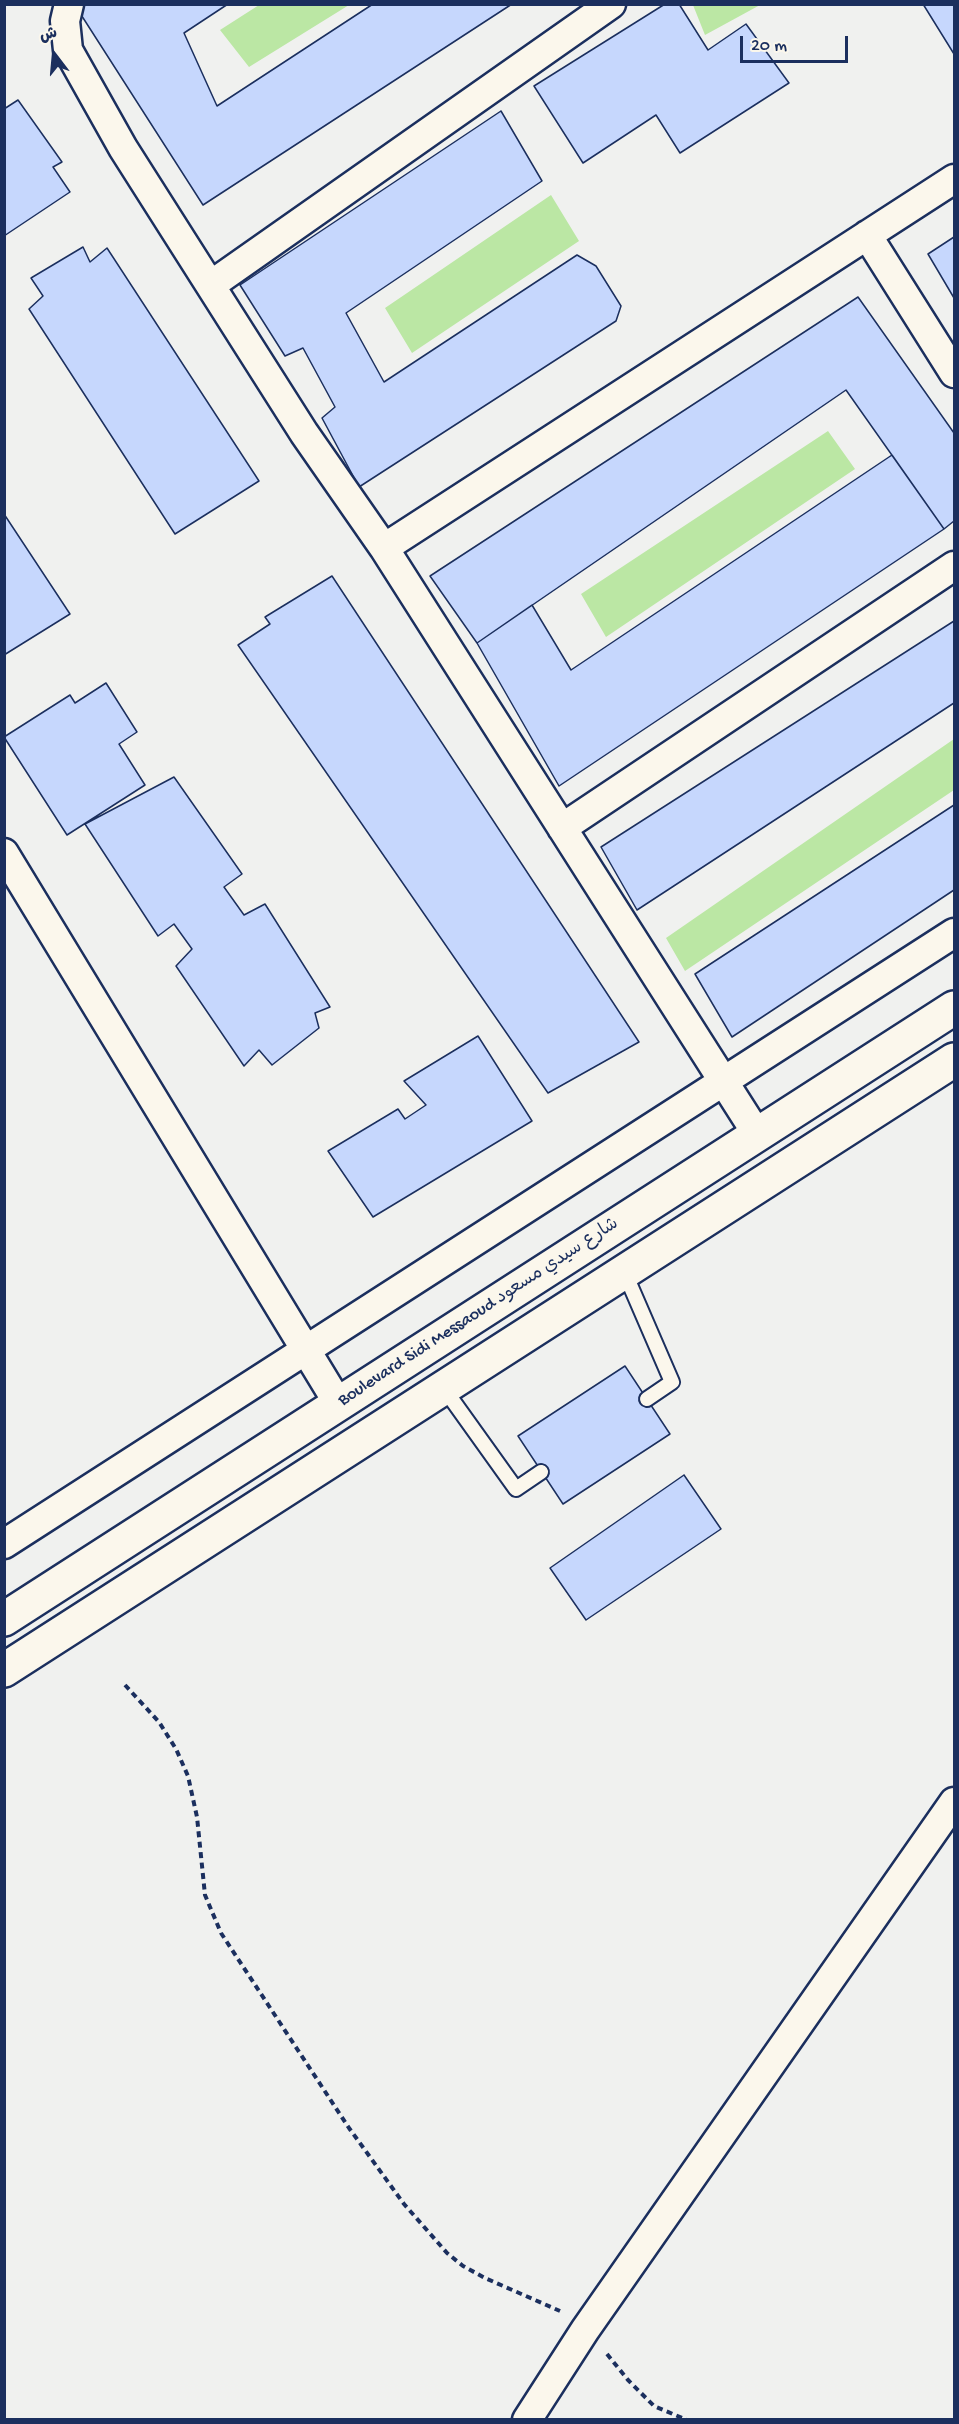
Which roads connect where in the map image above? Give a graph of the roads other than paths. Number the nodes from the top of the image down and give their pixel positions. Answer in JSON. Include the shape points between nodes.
{"nodes":[{"id":1,"x":69,"y":4,"type":"edge"},
{"id":2,"x":611,"y":4,"type":"edge"},
{"id":3,"x":954,"y":179,"type":"edge"},
{"id":4,"x":867,"y":235,"type":"junction"},
{"id":5,"x":212,"y":285,"type":"junction"},
{"id":6,"x":954,"y":373,"type":"edge"},
{"id":7,"x":384,"y":548,"type":"junction"},
{"id":8,"x":954,"y":566,"type":"edge"},
{"id":9,"x":562,"y":828,"type":"junction"},
{"id":10,"x":4,"y":853,"type":"edge"},
{"id":11,"x":954,"y":933,"type":"edge"},
{"id":12,"x":954,"y":1008,"type":"edge"},
{"id":13,"x":954,"y":1060,"type":"edge"},
{"id":14,"x":723,"y":1083,"type":"junction"},
{"id":15,"x":757,"y":1134,"type":"junction"},
{"id":16,"x":624,"y":1271,"type":"junction"},
{"id":17,"x":305,"y":1350,"type":"junction"},
{"id":18,"x":443,"y":1388,"type":"junction"},
{"id":19,"x":647,"y":1399,"type":"dead end"},
{"id":20,"x":338,"y":1403,"type":"junction"},
{"id":21,"x":541,"y":1472,"type":"dead end"},
{"id":22,"x":4,"y":1544,"type":"edge"},
{"id":23,"x":4,"y":1619,"type":"edge"},
{"id":24,"x":4,"y":1670,"type":"edge"},
{"id":25,"x":954,"y":1802,"type":"edge"},
{"id":26,"x":527,"y":2420,"type":"edge"}],
"edges":[{"from":1,"to":5,"type":"street","via":[[65,21],[68,50],[123,148]]},
{"from":2,"to":5,"type":"street"},
{"from":3,"to":4,"type":"street"},
{"from":4,"to":6,"type":"street"},
{"from":4,"to":7,"type":"street"},
{"from":5,"to":7,"type":"street","via":[[304,432]]},
{"from":7,"to":9,"type":"street"},
{"from":8,"to":9,"type":"street"},
{"from":9,"to":14,"type":"street"},
{"from":10,"to":17,"type":"street"},
{"from":11,"to":14,"type":"street"},
{"from":12,"to":15,"type":"street","name":"Boulevard Sidi Messaoud شارع سيدي مسعود"},
{"from":13,"to":16,"type":"street"},
{"from":14,"to":15,"type":"street"},
{"from":14,"to":17,"type":"street"},
{"from":15,"to":20,"type":"street","name":"Boulevard Sidi Messaoud شارع سيدي مسعود"},
{"from":16,"to":18,"type":"street"},
{"from":16,"to":19,"type":"lane","via":[[672,1382]]},
{"from":17,"to":20,"type":"street"},
{"from":17,"to":22,"type":"street"},
{"from":18,"to":21,"type":"lane","via":[[516,1489]]},
{"from":18,"to":24,"type":"street"},
{"from":20,"to":23,"type":"street","name":"Boulevard Sidi Messaoud شارع سيدي مسعود"},
{"from":25,"to":26,"type":"street","via":[[585,2330]]}]}
